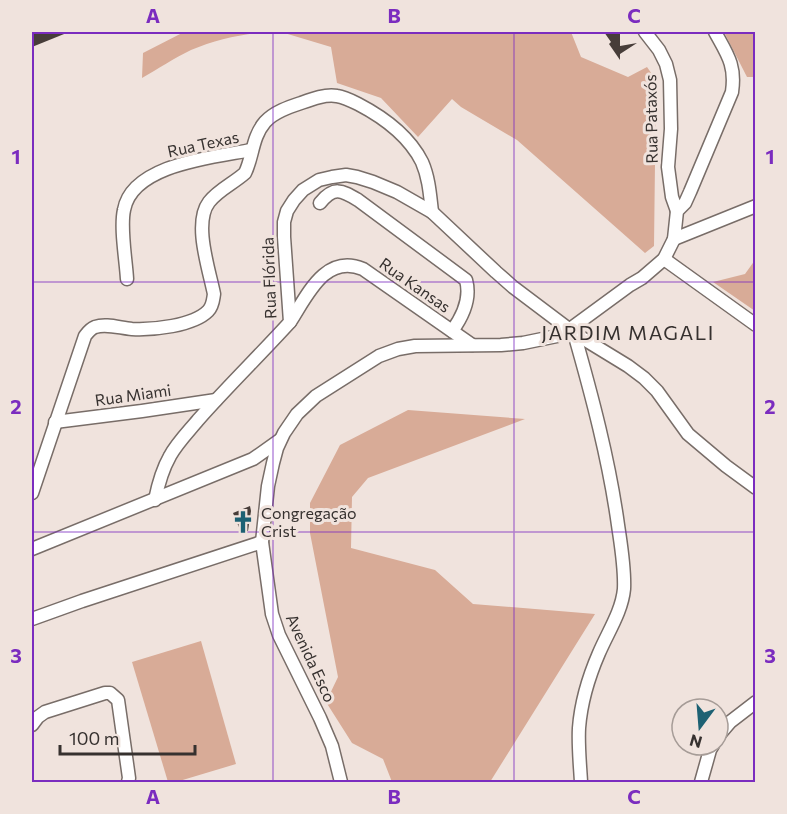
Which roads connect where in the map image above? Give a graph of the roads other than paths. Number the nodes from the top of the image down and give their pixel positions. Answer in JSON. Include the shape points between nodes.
{"nodes":[{"id":1,"x":645,"y":32,"type":"edge"},
{"id":2,"x":715,"y":32,"type":"edge"},
{"id":3,"x":251,"y":150,"type":"junction"},
{"id":4,"x":320,"y":203,"type":"dead end"},
{"id":5,"x":756,"y":206,"type":"edge"},
{"id":6,"x":677,"y":211,"type":"junction"},
{"id":7,"x":432,"y":212,"type":"junction"},
{"id":8,"x":674,"y":239,"type":"junction"},
{"id":9,"x":664,"y":259,"type":"junction"},
{"id":10,"x":127,"y":279,"type":"dead end"},
{"id":11,"x":290,"y":322,"type":"junction"},
{"id":12,"x":756,"y":325,"type":"edge"},
{"id":13,"x":452,"y":331,"type":"junction"},
{"id":14,"x":572,"y":331,"type":"junction"},
{"id":15,"x":472,"y":345,"type":"junction"},
{"id":16,"x":216,"y":400,"type":"junction"},
{"id":17,"x":55,"y":422,"type":"junction"},
{"id":18,"x":281,"y":439,"type":"junction"},
{"id":19,"x":254,"y":459,"type":"junction"},
{"id":20,"x":273,"y":463,"type":"junction"},
{"id":21,"x":756,"y":488,"type":"edge"},
{"id":22,"x":32,"y":493,"type":"edge"},
{"id":23,"x":155,"y":500,"type":"junction"},
{"id":24,"x":262,"y":542,"type":"junction"},
{"id":25,"x":32,"y":549,"type":"edge"},
{"id":26,"x":32,"y":619,"type":"edge"},
{"id":27,"x":756,"y":702,"type":"edge"},
{"id":28,"x":730,"y":722,"type":"edge"},
{"id":29,"x":32,"y":725,"type":"edge"},
{"id":30,"x":708,"y":757,"type":"edge"},
{"id":31,"x":128,"y":783,"type":"edge"},
{"id":32,"x":341,"y":783,"type":"edge"},
{"id":33,"x":581,"y":783,"type":"edge"},
{"id":34,"x":701,"y":783,"type":"edge"}],
"edges":[{"from":1,"to":6,"type":"street","name":"Rua Pataxós","via":[[659,50],[670,80],[668,167]]},
{"from":2,"to":6,"type":"street","via":[[732,65],[732,92],[685,203]]},
{"from":3,"to":7,"type":"street","name":"Rua Texas","via":[[265,122],[273,116],[309,100],[340,96],[375,113],[410,144],[422,162]]},
{"from":3,"to":10,"type":"street","name":"Rua Texas","via":[[165,169],[135,189],[123,212]]},
{"from":3,"to":17,"type":"street","via":[[246,173],[209,201],[203,213],[204,248],[214,294],[209,310],[189,322],[163,328],[101,326],[89,330]]},
{"from":4,"to":13,"type":"street","via":[[328,193],[344,192],[466,279],[465,309]]},
{"from":5,"to":8,"type":"street"},
{"from":6,"to":8,"type":"street"},
{"from":7,"to":11,"type":"street","name":"Rua Flórida","via":[[397,192],[346,175],[319,180],[303,190],[287,211],[284,222]]},
{"from":7,"to":14,"type":"street","name":"Rua Flórida","via":[[496,272]]},
{"from":8,"to":9,"type":"street"},
{"from":9,"to":12,"type":"street"},
{"from":9,"to":14,"type":"street"},
{"from":11,"to":13,"type":"street","name":"Rua Kansas","via":[[323,275],[348,264],[363,269]]},
{"from":11,"to":16,"type":"street","name":"Rua Flórida"},
{"from":13,"to":15,"type":"street","name":"Rua Kansas"},
{"from":14,"to":15,"type":"street","via":[[534,341]]},
{"from":14,"to":21,"type":"street","name":"Rua Flórida","via":[[644,378],[688,434]]},
{"from":14,"to":33,"type":"street","via":[[594,405],[615,502],[624,588],[582,708]]},
{"from":15,"to":18,"type":"street","via":[[415,346],[379,356],[316,396],[297,414]]},
{"from":16,"to":17,"type":"street","name":"Rua Miami"},
{"from":16,"to":23,"type":"street","name":"Rua Flórida","via":[[170,456]]},
{"from":17,"to":22,"type":"street"},
{"from":18,"to":19,"type":"street"},
{"from":18,"to":20,"type":"street","name":"Avenida Esco"},
{"from":19,"to":20,"type":"street"},
{"from":19,"to":23,"type":"street"},
{"from":20,"to":24,"type":"street","name":"Avenida Esco"},
{"from":23,"to":25,"type":"street"},
{"from":24,"to":26,"type":"street"},
{"from":24,"to":32,"type":"street","name":"Avenida Esco","via":[[272,614],[332,746]]},
{"from":27,"to":28,"type":"street"},
{"from":29,"to":31,"type":"street","via":[[45,712],[105,693],[114,696],[118,700]]},
{"from":30,"to":34,"type":"street"}]}
